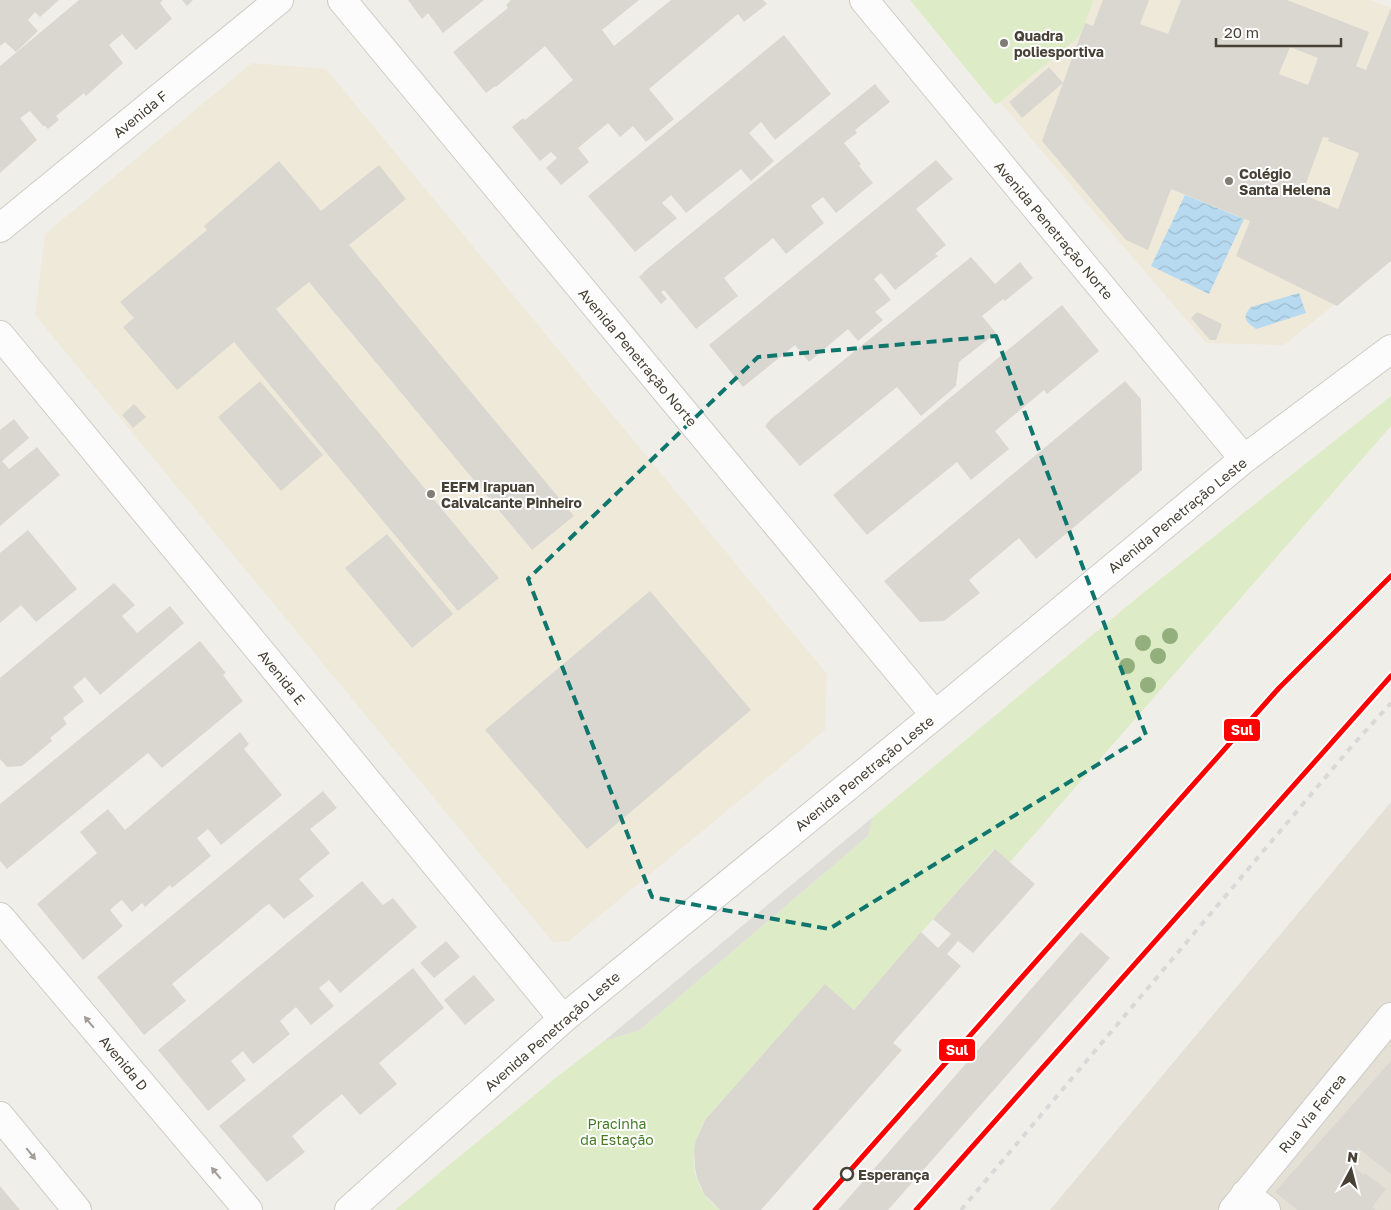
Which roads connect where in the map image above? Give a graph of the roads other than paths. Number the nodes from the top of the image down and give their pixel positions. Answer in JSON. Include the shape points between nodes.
{"nodes":[{"id":1,"x":279,"y":0,"type":"edge"},
{"id":2,"x":342,"y":0,"type":"edge"},
{"id":3,"x":864,"y":0,"type":"edge"},
{"id":4,"x":0,"y":228,"type":"edge"},
{"id":5,"x":0,"y":335,"type":"edge"},
{"id":6,"x":1391,"y":349,"type":"edge"},
{"id":7,"x":1244,"y":460,"type":"junction"},
{"id":8,"x":936,"y":715,"type":"junction"},
{"id":9,"x":0,"y":917,"type":"edge"},
{"id":10,"x":1391,"y":1017,"type":"edge"},
{"id":11,"x":563,"y":1018,"type":"junction"},
{"id":12,"x":0,"y":1116,"type":"edge"},
{"id":13,"x":1248,"y":1205,"type":"edge"},
{"id":14,"x":77,"y":1210,"type":"edge"},
{"id":15,"x":248,"y":1210,"type":"edge"},
{"id":16,"x":349,"y":1210,"type":"edge"}],
"edges":[{"from":1,"to":4,"type":"street","name":"Avenida F"},
{"from":2,"to":8,"type":"street","name":"Avenida Penetração Norte"},
{"from":3,"to":7,"type":"street","name":"Avenida Penetração Norte"},
{"from":5,"to":11,"type":"street","name":"Avenida E"},
{"from":6,"to":7,"type":"street","name":"Avenida Penetração Leste"},
{"from":7,"to":8,"type":"street","name":"Avenida Penetração Leste"},
{"from":8,"to":11,"type":"street","name":"Avenida Penetração Leste"},
{"from":15,"to":9,"type":"street","name":"Avenida D","one_way":true},
{"from":10,"to":13,"type":"street","name":"Rua Via Ferrea"},
{"from":11,"to":16,"type":"street","name":"Avenida Penetração Leste"},
{"from":12,"to":14,"type":"street","one_way":true}]}
